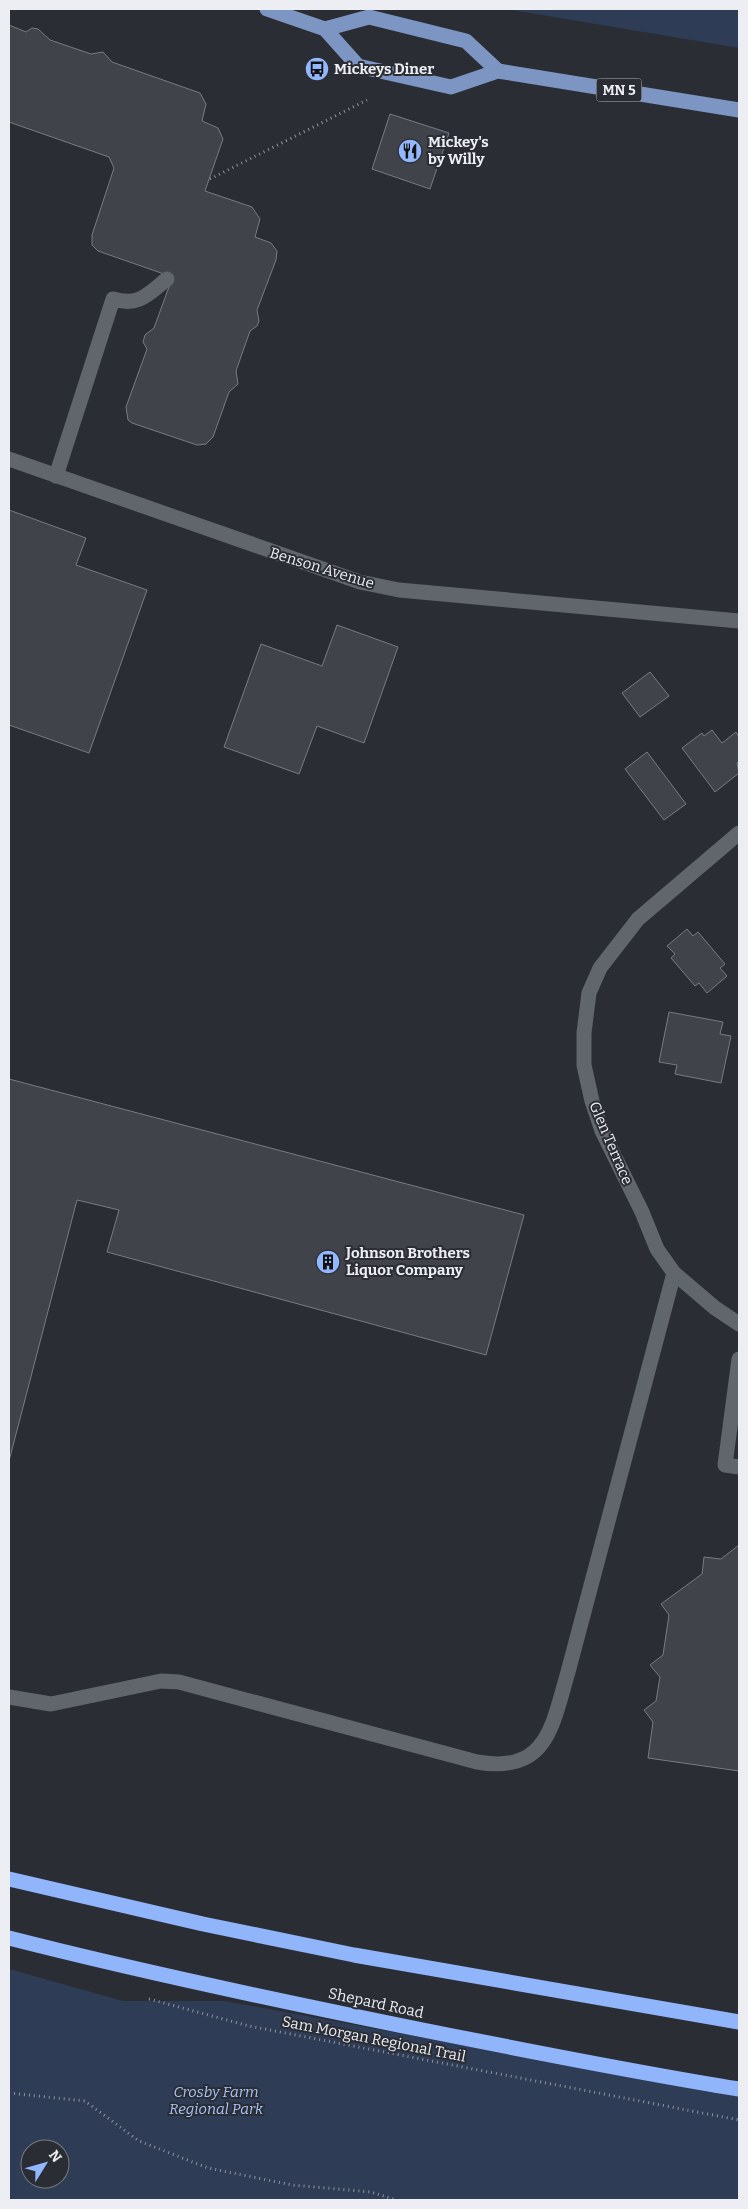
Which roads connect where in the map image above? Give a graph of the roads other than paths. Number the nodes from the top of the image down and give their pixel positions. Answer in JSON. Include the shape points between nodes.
{"nodes":[{"id":1,"x":267,"y":9,"type":"edge"},
{"id":2,"x":325,"y":29,"type":"junction"},
{"id":3,"x":498,"y":71,"type":"junction"},
{"id":4,"x":739,"y":110,"type":"edge"},
{"id":5,"x":167,"y":279,"type":"dead end"},
{"id":6,"x":9,"y":459,"type":"edge"},
{"id":7,"x":56,"y":476,"type":"junction"},
{"id":8,"x":739,"y":621,"type":"edge"},
{"id":9,"x":739,"y":833,"type":"edge"},
{"id":10,"x":674,"y":1273,"type":"junction"},
{"id":11,"x":739,"y":1324,"type":"edge"},
{"id":12,"x":739,"y":1359,"type":"edge"},
{"id":13,"x":739,"y":1467,"type":"edge"},
{"id":14,"x":9,"y":1697,"type":"edge"},
{"id":15,"x":9,"y":1878,"type":"edge"},
{"id":16,"x":9,"y":1938,"type":"edge"},
{"id":17,"x":739,"y":2022,"type":"edge"},
{"id":18,"x":739,"y":2089,"type":"edge"}],
"edges":[{"from":1,"to":2,"type":"main road","number":"MN 5"},
{"from":2,"to":3,"type":"main road","via":[[369,18],[466,41]]},
{"from":2,"to":3,"type":"main road","number":"MN 5","via":[[358,66],[451,87]]},
{"from":3,"to":4,"type":"main road","number":"MN 5"},
{"from":5,"to":7,"type":"street","via":[[140,301],[113,299]]},
{"from":6,"to":7,"type":"street","name":"Benson Avenue"},
{"from":7,"to":8,"type":"street","name":"Benson Avenue","via":[[360,582],[399,590]]},
{"from":9,"to":10,"type":"street","name":"Glen Terrace","via":[[638,919],[600,968],[589,993],[584,1065],[592,1101],[602,1131],[657,1249]]},
{"from":10,"to":11,"type":"street","name":"Glen Terrace"},
{"from":10,"to":14,"type":"street","via":[[568,1672],[548,1731],[534,1754],[517,1763],[477,1762],[179,1682],[161,1681],[50,1704]]},
{"from":12,"to":13,"type":"street","via":[[725,1465]]},
{"from":15,"to":17,"type":"highway","via":[[203,1924],[354,1955]]},
{"from":16,"to":18,"type":"highway","name":"Shepard Road","via":[[342,2014]]}]}
